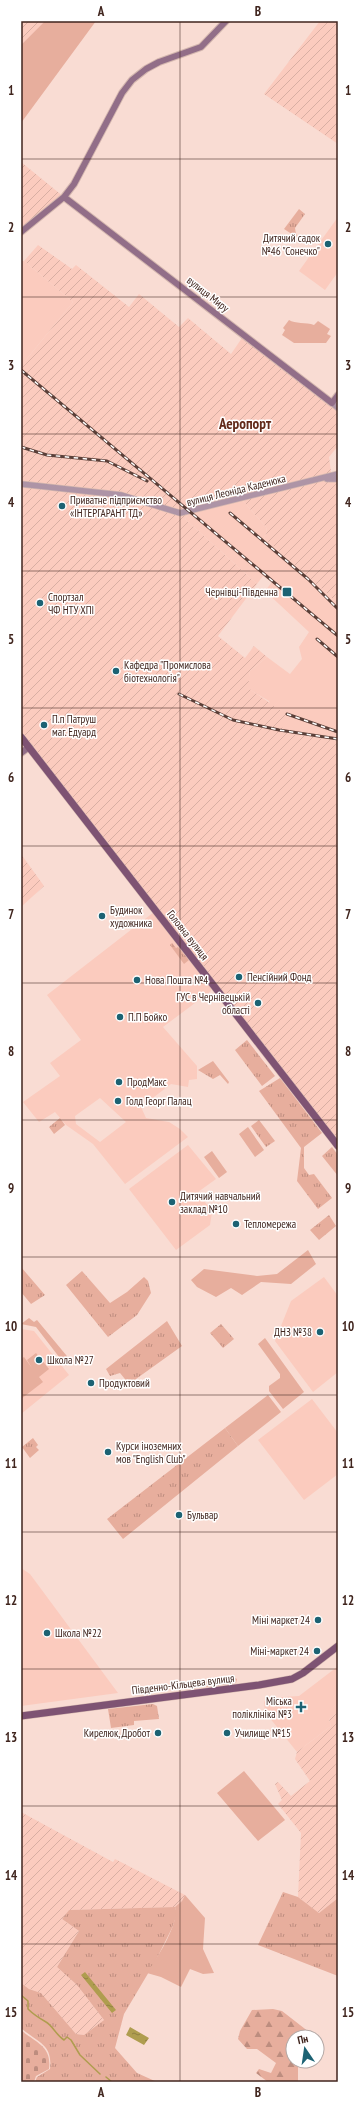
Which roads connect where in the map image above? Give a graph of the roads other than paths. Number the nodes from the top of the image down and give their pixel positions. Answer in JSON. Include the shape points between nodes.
{"nodes":[{"id":1,"x":226,"y":21,"type":"edge"},
{"id":2,"x":64,"y":197,"type":"junction"},
{"id":3,"x":21,"y":232,"type":"edge"},
{"id":4,"x":338,"y":395,"type":"edge"},
{"id":5,"x":332,"y":403,"type":"junction"},
{"id":6,"x":338,"y":408,"type":"edge"},
{"id":7,"x":338,"y":474,"type":"edge"},
{"id":8,"x":323,"y":478,"type":"junction"},
{"id":9,"x":338,"y":479,"type":"edge"},
{"id":10,"x":21,"y":484,"type":"edge"},
{"id":11,"x":21,"y":737,"type":"edge"},
{"id":12,"x":29,"y":747,"type":"junction"},
{"id":13,"x":21,"y":753,"type":"edge"},
{"id":14,"x":338,"y":1146,"type":"edge"},
{"id":15,"x":338,"y":1646,"type":"edge"},
{"id":16,"x":21,"y":1716,"type":"edge"}],
"edges":[{"from":1,"to":2,"type":"main road","via":[[201,47],[160,62],[132,80],[122,93],[74,184]]},
{"from":2,"to":3,"type":"main road"},
{"from":2,"to":5,"type":"main road","name":"вулиця Миру"},
{"from":4,"to":5,"type":"main road"},
{"from":5,"to":6,"type":"street","name":"вулиця Миру"},
{"from":7,"to":8,"type":"street","name":"вулиця Леоніда Каденюка"},
{"from":8,"to":9,"type":"street"},
{"from":8,"to":10,"type":"street","name":"вулиця Леоніда Каденюка","via":[[180,513],[121,495]]},
{"from":11,"to":12,"type":"main road","name":"Головна вулиця"},
{"from":12,"to":13,"type":"main road"},
{"from":12,"to":14,"type":"main road","name":"Головна вулиця"},
{"from":15,"to":16,"type":"main road","name":"Південно-Кільцева вулиця","via":[[292,1679]]}]}
